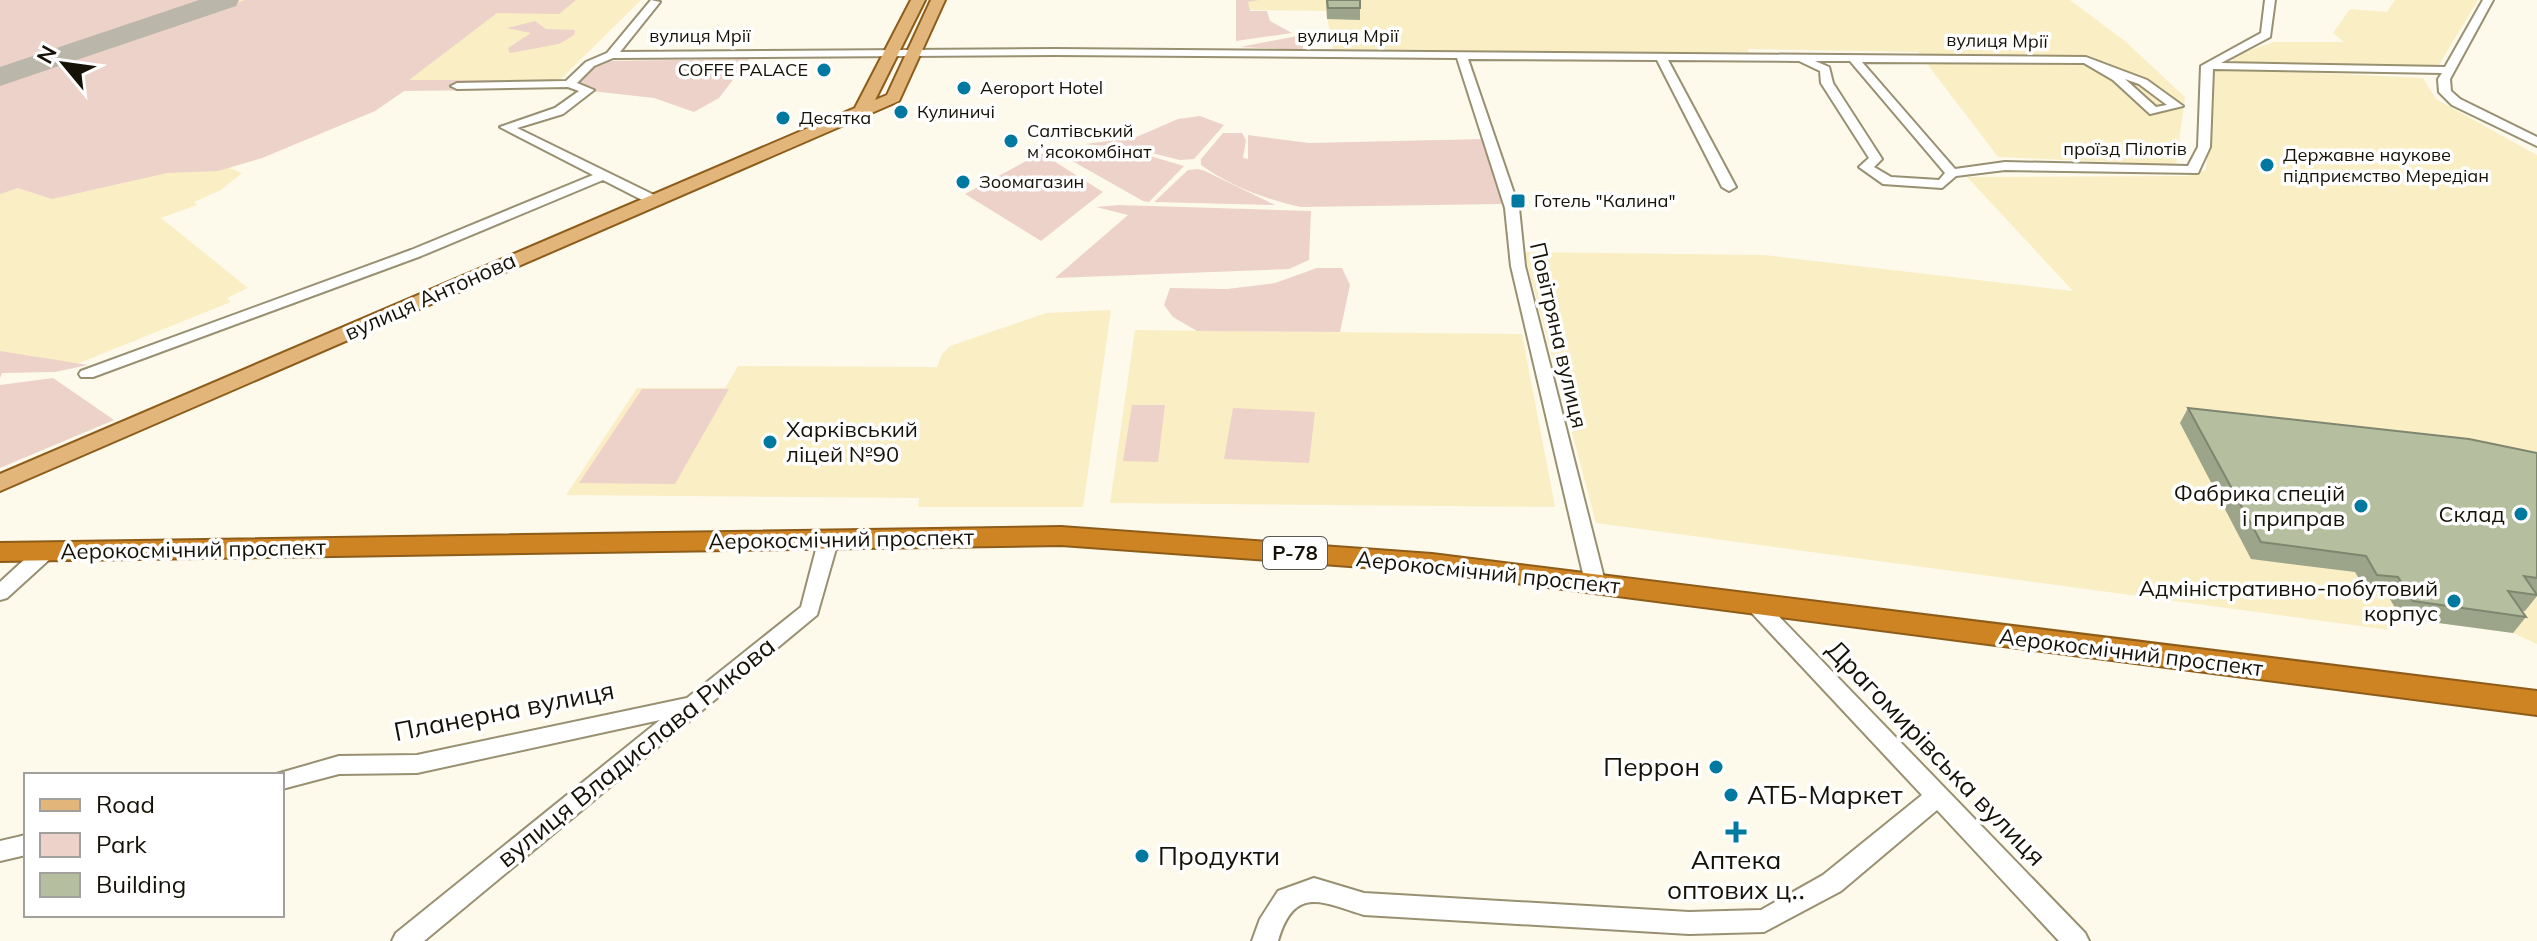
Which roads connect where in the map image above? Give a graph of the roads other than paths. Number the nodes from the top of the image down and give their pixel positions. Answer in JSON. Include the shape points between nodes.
{"nodes":[{"id":1,"x":918,"y":0,"type":"edge"},
{"id":2,"x":938,"y":0,"type":"edge"},
{"id":3,"x":2270,"y":0,"type":"edge"},
{"id":4,"x":2488,"y":0,"type":"edge"},
{"id":5,"x":655,"y":2,"type":"edge"},
{"id":6,"x":892,"y":53,"type":"junction"},
{"id":7,"x":916,"y":53,"type":"junction"},
{"id":8,"x":611,"y":55,"type":"junction"},
{"id":9,"x":1461,"y":55,"type":"junction"},
{"id":10,"x":1660,"y":56,"type":"junction"},
{"id":11,"x":1793,"y":57,"type":"junction"},
{"id":12,"x":1852,"y":57,"type":"junction"},
{"id":13,"x":2086,"y":60,"type":"junction"},
{"id":14,"x":2207,"y":66,"type":"junction"},
{"id":15,"x":2449,"y":70,"type":"junction"},
{"id":16,"x":569,"y":84,"type":"junction"},
{"id":17,"x":457,"y":86,"type":"dead end"},
{"id":18,"x":861,"y":112,"type":"junction"},
{"id":19,"x":2537,"y":142,"type":"edge"},
{"id":20,"x":1952,"y":173,"type":"junction"},
{"id":21,"x":602,"y":176,"type":"junction"},
{"id":22,"x":1729,"y":187,"type":"dead end"},
{"id":23,"x":651,"y":199,"type":"junction"},
{"id":24,"x":87,"y":374,"type":"dead end"},
{"id":25,"x":0,"y":483,"type":"edge"},
{"id":26,"x":829,"y":538,"type":"junction"},
{"id":27,"x":0,"y":552,"type":"edge"},
{"id":28,"x":45,"y":552,"type":"junction"},
{"id":29,"x":1595,"y":582,"type":"junction"},
{"id":30,"x":0,"y":593,"type":"edge"},
{"id":31,"x":1755,"y":604,"type":"junction"},
{"id":32,"x":2537,"y":703,"type":"edge"},
{"id":33,"x":690,"y":705,"type":"junction"},
{"id":34,"x":284,"y":779,"type":"edge"},
{"id":35,"x":1939,"y":795,"type":"junction"},
{"id":36,"x":24,"y":845,"type":"edge"},
{"id":37,"x":0,"y":851,"type":"edge"},
{"id":38,"x":405,"y":941,"type":"edge"},
{"id":39,"x":1265,"y":941,"type":"edge"},
{"id":40,"x":2076,"y":941,"type":"edge"}],
"edges":[{"from":1,"to":6,"type":"main road"},
{"from":2,"to":7,"type":"main road","name":"вулиця Антонова"},
{"from":3,"to":14,"type":"street","via":[[2266,35]]},
{"from":4,"to":15,"type":"street"},
{"from":5,"to":8,"type":"street"},
{"from":6,"to":7,"type":"street","name":"вулиця Мрії"},
{"from":6,"to":8,"type":"street","name":"вулиця Мрії"},
{"from":6,"to":18,"type":"main road"},
{"from":7,"to":9,"type":"street","name":"вулиця Мрії"},
{"from":7,"to":18,"type":"main road","name":"вулиця Антонова","via":[[893,98]]},
{"from":8,"to":16,"type":"street","via":[[590,64]]},
{"from":9,"to":10,"type":"street","name":"вулиця Мрії"},
{"from":9,"to":29,"type":"street","name":"Повітряна вулиця","via":[[1512,208],[1518,266]]},
{"from":10,"to":11,"type":"street","name":"вулиця Мрії"},
{"from":10,"to":22,"type":"street"},
{"from":11,"to":12,"type":"street","name":"вулиця Мрії"},
{"from":11,"to":20,"type":"street","via":[[1825,69],[1827,83],[1876,159],[1865,167],[1888,181],[1942,184]]},
{"from":12,"to":13,"type":"street","name":"вулиця Мрії"},
{"from":12,"to":20,"type":"street"},
{"from":13,"to":13,"type":"street","name":"вулиця Мрії","via":[[2143,82],[2177,106],[2154,111],[2117,78]]},
{"from":14,"to":15,"type":"street"},
{"from":14,"to":20,"type":"street","name":"проїзд Пілотів","via":[[2204,147],[2193,170],[2005,166]]},
{"from":15,"to":19,"type":"street","via":[[2443,87],[2449,97]]},
{"from":16,"to":17,"type":"street"},
{"from":16,"to":21,"type":"street","via":[[588,90],[559,111],[506,127]]},
{"from":18,"to":23,"type":"main road","name":"вулиця Антонова"},
{"from":21,"to":23,"type":"street"},
{"from":21,"to":24,"type":"street","via":[[416,253]]},
{"from":23,"to":25,"type":"main road","name":"вулиця Антонова"},
{"from":26,"to":28,"type":"highway","name":"Аерокосмічний проспект","number":"Р-78"},
{"from":26,"to":29,"type":"highway","name":"Аерокосмічний проспект","number":"Р-78","via":[[1061,536],[1432,563]]},
{"from":26,"to":33,"type":"street","name":"вулиця Владислава Рикова","via":[[810,610]]},
{"from":27,"to":28,"type":"highway","name":"Аерокосмічний проспект","number":"Р-78"},
{"from":28,"to":30,"type":"street"},
{"from":29,"to":31,"type":"highway","name":"Аерокосмічний проспект","number":"Р-78"},
{"from":31,"to":32,"type":"highway","name":"Аерокосмічний проспект","number":"Р-78"},
{"from":31,"to":35,"type":"street","name":"Драгомирівська вулиця"},
{"from":33,"to":34,"type":"street","name":"Планерна вулиця","via":[[417,764],[339,765]]},
{"from":33,"to":38,"type":"street","name":"вулиця Владислава Рикова"},
{"from":35,"to":39,"type":"street","via":[[1832,883],[1764,921],[1689,923],[1364,904],[1314,889],[1287,899]]},
{"from":35,"to":40,"type":"street","name":"Драгомирівська вулиця"},
{"from":36,"to":37,"type":"street"}]}
